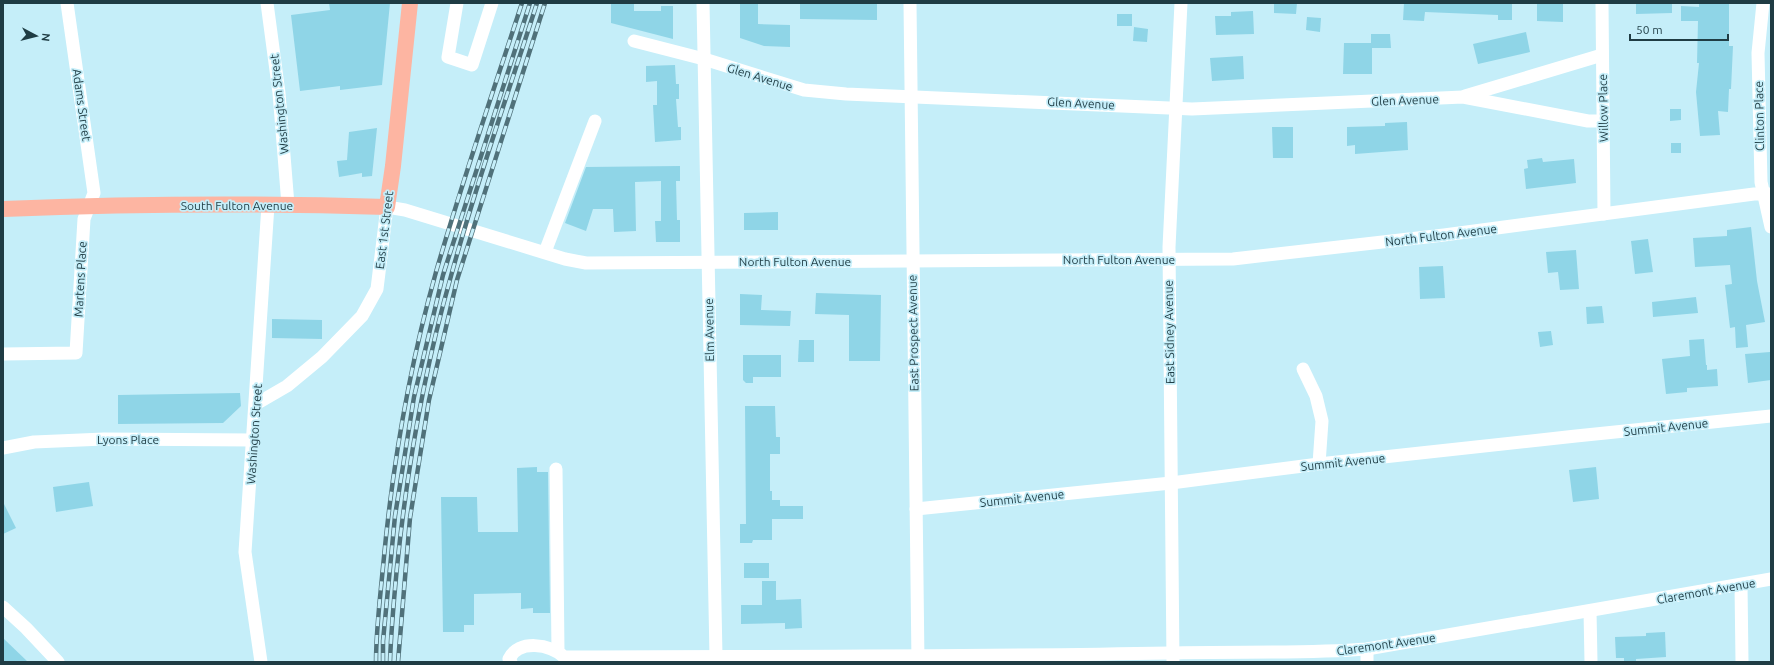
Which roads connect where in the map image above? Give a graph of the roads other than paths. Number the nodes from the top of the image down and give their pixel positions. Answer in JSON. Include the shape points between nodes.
{"nodes":[{"id":1,"x":67,"y":3,"type":"edge"},
{"id":2,"x":267,"y":3,"type":"edge"},
{"id":3,"x":410,"y":3,"type":"edge"},
{"id":4,"x":456,"y":3,"type":"edge"},
{"id":5,"x":492,"y":3,"type":"edge"},
{"id":6,"x":703,"y":3,"type":"edge"},
{"id":7,"x":910,"y":3,"type":"edge"},
{"id":8,"x":1181,"y":3,"type":"edge"},
{"id":9,"x":1602,"y":3,"type":"edge"},
{"id":10,"x":1766,"y":6,"type":"edge"},
{"id":11,"x":634,"y":41,"type":"dead end"},
{"id":12,"x":1602,"y":55,"type":"junction"},
{"id":13,"x":704,"y":59,"type":"junction"},
{"id":14,"x":910,"y":95,"type":"junction"},
{"id":15,"x":1463,"y":97,"type":"junction"},
{"id":16,"x":1176,"y":108,"type":"junction"},
{"id":17,"x":595,"y":121,"type":"dead end"},
{"id":18,"x":1603,"y":121,"type":"junction"},
{"id":19,"x":1767,"y":194,"type":"edge"},
{"id":20,"x":268,"y":205,"type":"junction"},
{"id":21,"x":288,"y":205,"type":"junction"},
{"id":22,"x":89,"y":206,"type":"junction"},
{"id":23,"x":387,"y":207,"type":"junction"},
{"id":24,"x":3,"y":209,"type":"edge"},
{"id":25,"x":1604,"y":214,"type":"junction"},
{"id":26,"x":1771,"y":227,"type":"edge"},
{"id":27,"x":468,"y":229,"type":"joint"},
{"id":28,"x":545,"y":252,"type":"junction"},
{"id":29,"x":1169,"y":259,"type":"junction"},
{"id":30,"x":912,"y":260,"type":"junction"},
{"id":31,"x":708,"y":261,"type":"junction"},
{"id":32,"x":3,"y":354,"type":"edge"},
{"id":33,"x":1303,"y":369,"type":"dead end"},
{"id":34,"x":256,"y":404,"type":"junction"},
{"id":35,"x":1771,"y":416,"type":"edge"},
{"id":36,"x":254,"y":440,"type":"junction"},
{"id":37,"x":3,"y":448,"type":"edge"},
{"id":38,"x":1319,"y":464,"type":"junction"},
{"id":39,"x":556,"y":469,"type":"dead end"},
{"id":40,"x":1171,"y":483,"type":"junction"},
{"id":41,"x":916,"y":509,"type":"junction"},
{"id":42,"x":1771,"y":579,"type":"edge"},
{"id":43,"x":1741,"y":585,"type":"junction"},
{"id":44,"x":3,"y":607,"type":"edge"},
{"id":45,"x":1590,"y":610,"type":"junction"},
{"id":46,"x":1366,"y":649,"type":"junction"},
{"id":47,"x":716,"y":656,"type":"junction"},
{"id":48,"x":561,"y":657,"type":"edge"},
{"id":49,"x":1172,"y":657,"type":"edge"},
{"id":50,"x":917,"y":658,"type":"edge"},
{"id":51,"x":744,"y":659,"type":"edge"},
{"id":52,"x":1070,"y":659,"type":"edge"},
{"id":53,"x":258,"y":661,"type":"edge"},
{"id":54,"x":510,"y":661,"type":"edge"},
{"id":55,"x":58,"y":662,"type":"edge"},
{"id":56,"x":1367,"y":662,"type":"edge"},
{"id":57,"x":1591,"y":662,"type":"edge"},
{"id":58,"x":1742,"y":662,"type":"edge"}],
"edges":[{"from":1,"to":22,"type":"street","name":"Adams Street","via":[[94,193]]},
{"from":2,"to":21,"type":"street","name":"Washington Street","via":[[279,93]]},
{"from":3,"to":23,"type":"main road","name":"East 1st Street"},
{"from":4,"to":5,"type":"street","via":[[448,57],[472,65]]},
{"from":6,"to":13,"type":"street","name":"Elm Avenue"},
{"from":7,"to":14,"type":"street","name":"East Prospect Avenue"},
{"from":8,"to":16,"type":"street","name":"East Sidney Avenue"},
{"from":9,"to":12,"type":"street","name":"Willow Place"},
{"from":10,"to":19,"type":"street","name":"Clinton Place","via":[[1758,53],[1761,182]]},
{"from":11,"to":13,"type":"street","name":"Glen Avenue"},
{"from":12,"to":15,"type":"street","name":"Glen Avenue"},
{"from":12,"to":18,"type":"street","name":"Willow Place"},
{"from":13,"to":14,"type":"street","name":"Glen Avenue","via":[[804,90],[846,94]]},
{"from":13,"to":31,"type":"street","name":"Elm Avenue"},
{"from":14,"to":16,"type":"street","name":"Glen Avenue"},
{"from":14,"to":30,"type":"street","name":"East Prospect Avenue"},
{"from":15,"to":16,"type":"street","name":"Glen Avenue"},
{"from":15,"to":18,"type":"street","name":"Glen Avenue","via":[[1588,121]]},
{"from":16,"to":29,"type":"street","name":"East Sidney Avenue"},
{"from":17,"to":28,"type":"street"},
{"from":18,"to":25,"type":"street","name":"Willow Place"},
{"from":19,"to":25,"type":"street","name":"North Fulton Avenue"},
{"from":19,"to":26,"type":"street","name":"Clinton Place"},
{"from":20,"to":21,"type":"main road","name":"South Fulton Avenue"},
{"from":20,"to":22,"type":"main road","name":"South Fulton Avenue"},
{"from":20,"to":34,"type":"street","name":"Washington Street"},
{"from":21,"to":23,"type":"main road","name":"South Fulton Avenue"},
{"from":22,"to":24,"type":"main road","name":"South Fulton Avenue"},
{"from":22,"to":32,"type":"street","name":"Martens Place","via":[[84,218],[76,353]]},
{"from":23,"to":27,"type":"street","name":"South Fulton Avenue"},
{"from":23,"to":34,"type":"street","name":"East 1st Street","via":[[377,289],[362,316],[322,357],[287,386]]},
{"from":25,"to":29,"type":"street","name":"North Fulton Avenue","via":[[1233,259]]},
{"from":27,"to":28,"type":"street","name":"North Fulton Avenue"},
{"from":28,"to":31,"type":"street","name":"North Fulton Avenue","via":[[586,263]]},
{"from":29,"to":30,"type":"street","name":"North Fulton Avenue"},
{"from":29,"to":40,"type":"street","name":"East Sidney Avenue"},
{"from":30,"to":31,"type":"street","name":"North Fulton Avenue"},
{"from":30,"to":41,"type":"street","name":"East Prospect Avenue"},
{"from":31,"to":47,"type":"street","name":"Elm Avenue"},
{"from":33,"to":38,"type":"street","via":[[1316,396],[1321,414],[1323,431]]},
{"from":34,"to":36,"type":"street","name":"Washington Street"},
{"from":35,"to":38,"type":"street","name":"Summit Avenue"},
{"from":36,"to":37,"type":"street","name":"Lyons Place","via":[[104,439],[34,442]]},
{"from":36,"to":53,"type":"street","name":"Washington Street","via":[[245,552]]},
{"from":38,"to":40,"type":"street","name":"Summit Avenue"},
{"from":39,"to":48,"type":"street"},
{"from":40,"to":41,"type":"street","name":"Summit Avenue"},
{"from":40,"to":49,"type":"street","name":"East Sidney Avenue"},
{"from":41,"to":50,"type":"street","name":"East Prospect Avenue"},
{"from":42,"to":43,"type":"street","name":"Claremont Avenue"},
{"from":43,"to":45,"type":"street","name":"Claremont Avenue"},
{"from":43,"to":58,"type":"street"},
{"from":44,"to":55,"type":"street"},
{"from":45,"to":46,"type":"street","name":"Claremont Avenue"},
{"from":45,"to":57,"type":"street"},
{"from":46,"to":49,"type":"street","name":"Claremont Avenue"},
{"from":46,"to":56,"type":"street"},
{"from":47,"to":48,"type":"street","name":"Claremont Avenue"},
{"from":47,"to":51,"type":"street","name":"Claremont Avenue"},
{"from":48,"to":54,"type":"street","name":"Claremont Avenue","via":[[530,646],[512,652]]},
{"from":49,"to":52,"type":"street","name":"Claremont Avenue"},
{"from":50,"to":51,"type":"street","name":"Claremont Avenue"},
{"from":50,"to":52,"type":"street","name":"Claremont Avenue"}]}
